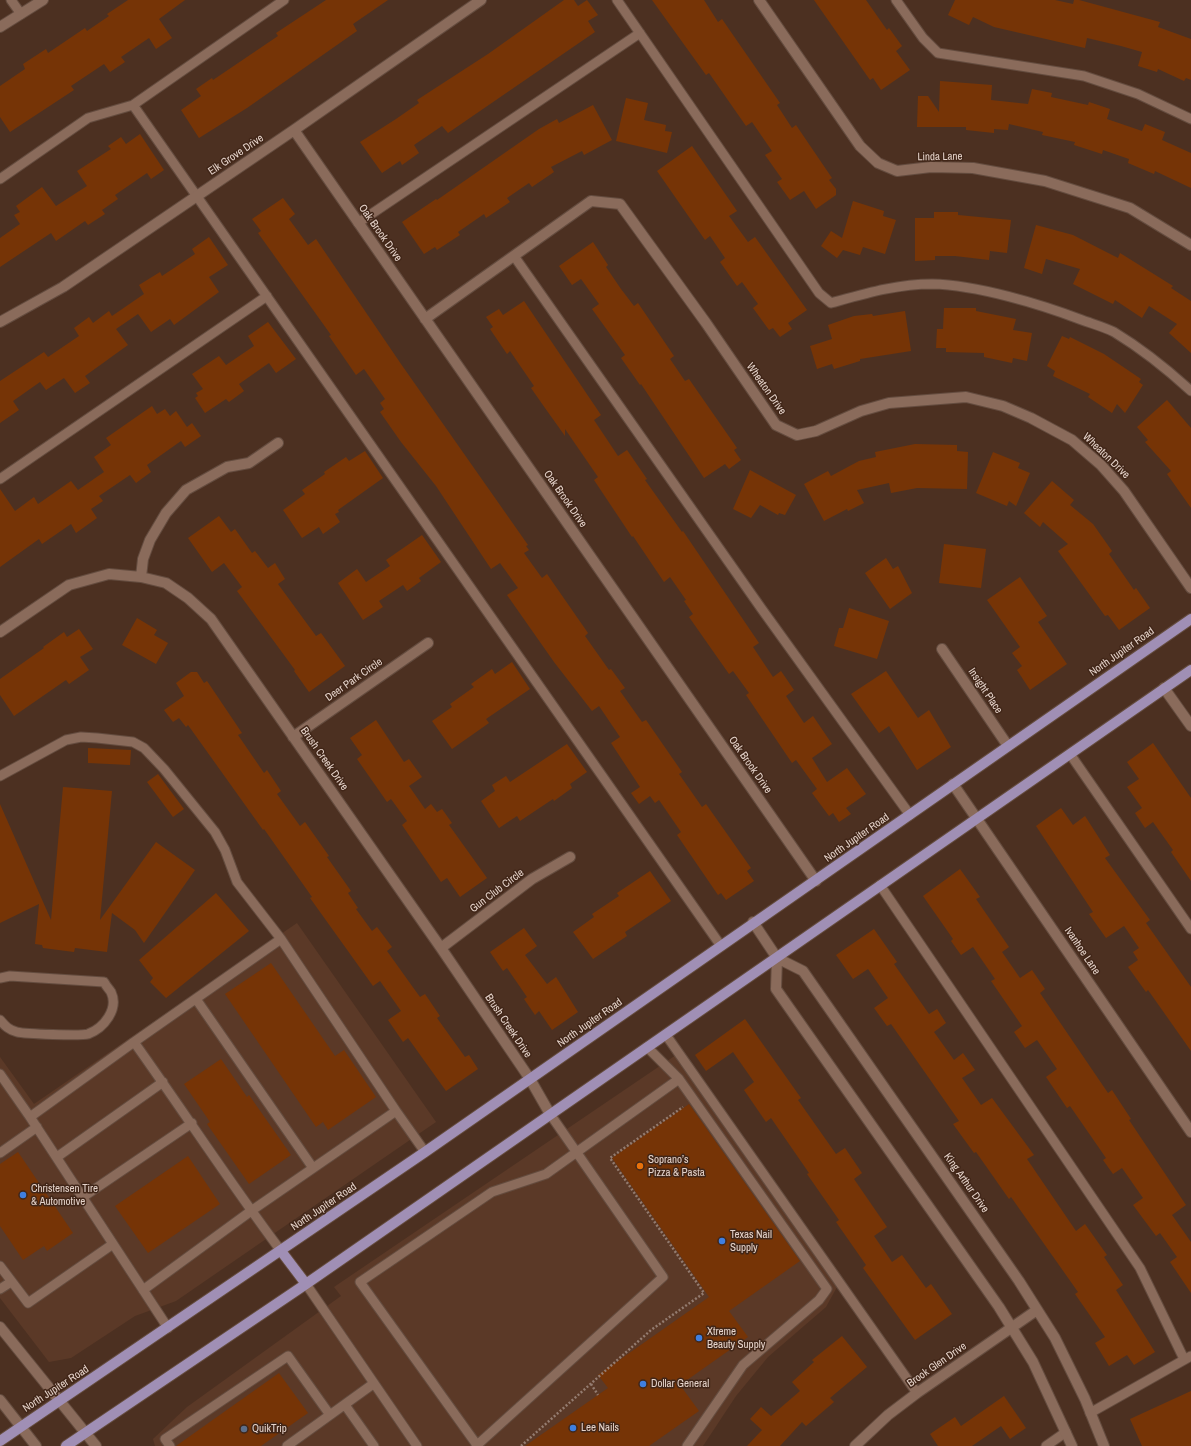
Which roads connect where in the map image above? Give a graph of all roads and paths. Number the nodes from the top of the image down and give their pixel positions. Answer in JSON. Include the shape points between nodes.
{"nodes":[{"id":1,"x":11,"y":0,"type":"edge"},
{"id":2,"x":43,"y":0,"type":"edge"},
{"id":3,"x":284,"y":0,"type":"edge"},
{"id":4,"x":481,"y":0,"type":"edge"},
{"id":5,"x":617,"y":0,"type":"edge"},
{"id":6,"x":759,"y":0,"type":"edge"},
{"id":7,"x":896,"y":0,"type":"edge"},
{"id":8,"x":21,"y":14,"type":"junction"},
{"id":9,"x":0,"y":27,"type":"edge"},
{"id":10,"x":640,"y":33,"type":"junction"},
{"id":11,"x":133,"y":105,"type":"junction"},
{"id":12,"x":1191,"y":118,"type":"edge"},
{"id":13,"x":294,"y":130,"type":"junction"},
{"id":14,"x":0,"y":180,"type":"edge"},
{"id":15,"x":197,"y":196,"type":"junction"},
{"id":16,"x":358,"y":223,"type":"junction"},
{"id":17,"x":1191,"y":245,"type":"edge"},
{"id":18,"x":514,"y":256,"type":"junction"},
{"id":19,"x":267,"y":296,"type":"junction"},
{"id":20,"x":425,"y":319,"type":"junction"},
{"id":21,"x":0,"y":322,"type":"edge"},
{"id":22,"x":1191,"y":391,"type":"edge"},
{"id":23,"x":278,"y":443,"type":"dead end"},
{"id":24,"x":0,"y":479,"type":"edge"},
{"id":25,"x":141,"y":577,"type":"junction"},
{"id":26,"x":1191,"y":588,"type":"edge"},
{"id":27,"x":1191,"y":619,"type":"edge"},
{"id":28,"x":0,"y":632,"type":"edge"},
{"id":29,"x":428,"y":643,"type":"dead end"},
{"id":30,"x":942,"y":649,"type":"dead end"},
{"id":31,"x":1191,"y":670,"type":"edge"},
{"id":32,"x":1164,"y":688,"type":"junction"},
{"id":33,"x":1191,"y":726,"type":"edge"},
{"id":34,"x":293,"y":737,"type":"junction"},
{"id":35,"x":1008,"y":746,"type":"junction"},
{"id":36,"x":1070,"y":754,"type":"junction"},
{"id":37,"x":0,"y":776,"type":"edge"},
{"id":38,"x":952,"y":784,"type":"junction"},
{"id":39,"x":910,"y":815,"type":"junction"},
{"id":40,"x":976,"y":819,"type":"junction"},
{"id":41,"x":570,"y":857,"type":"dead end"},
{"id":42,"x":816,"y":881,"type":"junction"},
{"id":43,"x":880,"y":885,"type":"junction"},
{"id":44,"x":754,"y":922,"type":"junction"},
{"id":45,"x":1191,"y":929,"type":"edge"},
{"id":46,"x":281,"y":939,"type":"junction"},
{"id":47,"x":721,"y":946,"type":"junction"},
{"id":48,"x":441,"y":948,"type":"junction"},
{"id":49,"x":777,"y":958,"type":"junction"},
{"id":50,"x":0,"y":978,"type":"edge"},
{"id":51,"x":196,"y":999,"type":"junction"},
{"id":52,"x":0,"y":1020,"type":"edge"},
{"id":53,"x":666,"y":1035,"type":"junction"},
{"id":54,"x":134,"y":1042,"type":"junction"},
{"id":55,"x":647,"y":1047,"type":"junction"},
{"id":56,"x":0,"y":1074,"type":"edge"},
{"id":57,"x":530,"y":1079,"type":"junction"},
{"id":58,"x":679,"y":1079,"type":"junction"},
{"id":59,"x":163,"y":1082,"type":"junction"},
{"id":60,"x":687,"y":1104,"type":"dead end"},
{"id":61,"x":396,"y":1111,"type":"junction"},
{"id":62,"x":550,"y":1114,"type":"junction"},
{"id":63,"x":30,"y":1117,"type":"junction"},
{"id":64,"x":192,"y":1123,"type":"junction"},
{"id":65,"x":37,"y":1127,"type":"junction"},
{"id":66,"x":1191,"y":1132,"type":"edge"},
{"id":67,"x":425,"y":1152,"type":"junction"},
{"id":68,"x":576,"y":1152,"type":"junction"},
{"id":69,"x":0,"y":1153,"type":"edge"},
{"id":70,"x":57,"y":1157,"type":"junction"},
{"id":71,"x":313,"y":1168,"type":"junction"},
{"id":72,"x":82,"y":1197,"type":"junction"},
{"id":73,"x":251,"y":1211,"type":"junction"},
{"id":74,"x":113,"y":1244,"type":"junction"},
{"id":75,"x":281,"y":1251,"type":"junction"},
{"id":76,"x":0,"y":1266,"type":"edge"},
{"id":77,"x":11,"y":1282,"type":"junction"},
{"id":78,"x":306,"y":1284,"type":"junction"},
{"id":79,"x":0,"y":1289,"type":"edge"},
{"id":80,"x":143,"y":1290,"type":"junction"},
{"id":81,"x":1037,"y":1310,"type":"junction"},
{"id":82,"x":0,"y":1327,"type":"edge"},
{"id":83,"x":168,"y":1328,"type":"junction"},
{"id":84,"x":1012,"y":1328,"type":"junction"},
{"id":85,"x":1188,"y":1358,"type":"edge"},
{"id":86,"x":591,"y":1383,"type":"junction"},
{"id":87,"x":373,"y":1384,"type":"junction"},
{"id":88,"x":917,"y":1393,"type":"junction"},
{"id":89,"x":598,"y":1395,"type":"dead end"},
{"id":90,"x":0,"y":1400,"type":"edge"},
{"id":91,"x":60,"y":1401,"type":"junction"},
{"id":92,"x":345,"y":1405,"type":"junction"},
{"id":93,"x":1090,"y":1413,"type":"junction"},
{"id":94,"x":330,"y":1415,"type":"junction"},
{"id":95,"x":21,"y":1426,"type":"junction"},
{"id":96,"x":1066,"y":1432,"type":"junction"},
{"id":97,"x":86,"y":1433,"type":"junction"},
{"id":98,"x":0,"y":1441,"type":"edge"},
{"id":99,"x":36,"y":1446,"type":"edge"},
{"id":100,"x":66,"y":1446,"type":"edge"},
{"id":101,"x":96,"y":1446,"type":"edge"},
{"id":102,"x":170,"y":1446,"type":"edge"},
{"id":103,"x":287,"y":1446,"type":"edge"},
{"id":104,"x":374,"y":1446,"type":"edge"},
{"id":105,"x":417,"y":1446,"type":"edge"},
{"id":106,"x":476,"y":1446,"type":"edge"},
{"id":107,"x":521,"y":1446,"type":"edge"},
{"id":108,"x":688,"y":1446,"type":"edge"},
{"id":109,"x":854,"y":1446,"type":"edge"},
{"id":110,"x":1046,"y":1446,"type":"edge"},
{"id":111,"x":1072,"y":1446,"type":"edge"},
{"id":112,"x":1104,"y":1446,"type":"edge"}],
"edges":[{"from":1,"to":8,"type":"lane"},
{"from":2,"to":8,"type":"street"},
{"from":3,"to":11,"type":"lane"},
{"from":4,"to":13,"type":"street","name":"Elk Grove Drive"},
{"from":5,"to":10,"type":"lane"},
{"from":6,"to":17,"type":"street","name":"Linda Lane","via":[[860,146],[878,163],[897,171],[931,167],[973,168],[1045,181],[1130,208]]},
{"from":7,"to":12,"type":"lane","via":[[923,38],[938,53],[1084,76],[1138,94]]},
{"from":8,"to":9,"type":"street"},
{"from":10,"to":16,"type":"lane"},
{"from":10,"to":22,"type":"lane","via":[[819,293],[831,303],[886,288],[932,284],[1012,298],[1052,308],[1112,332],[1165,366]]},
{"from":11,"to":14,"type":"lane","via":[[88,118]]},
{"from":11,"to":15,"type":"lane"},
{"from":13,"to":15,"type":"street","name":"Elk Grove Drive"},
{"from":13,"to":16,"type":"street","name":"Oak Brook Drive"},
{"from":15,"to":19,"type":"lane"},
{"from":15,"to":21,"type":"street","name":"Elk Grove Drive","via":[[63,287]]},
{"from":16,"to":20,"type":"street","name":"Oak Brook Drive"},
{"from":18,"to":20,"type":"street","name":"Wheaton Drive"},
{"from":18,"to":26,"type":"street","name":"Wheaton Drive","via":[[591,201],[620,204],[776,425],[797,435],[816,431],[861,411],[889,403],[966,397],[1003,406],[1072,440],[1101,465],[1124,491]]},
{"from":18,"to":39,"type":"lane"},
{"from":19,"to":24,"type":"lane"},
{"from":19,"to":47,"type":"lane"},
{"from":20,"to":42,"type":"street","name":"Oak Brook Drive"},
{"from":23,"to":25,"type":"street","via":[[249,463],[227,467],[186,490],[166,513],[150,540],[143,559]]},
{"from":25,"to":28,"type":"street","name":"Brush Creek Drive","via":[[109,574],[69,585]]},
{"from":25,"to":34,"type":"street","name":"Brush Creek Drive","via":[[166,583],[188,598],[211,619]]},
{"from":27,"to":35,"type":"main road","name":"North Jupiter Road"},
{"from":29,"to":34,"type":"street","name":"Deer Park Circle"},
{"from":30,"to":35,"type":"street","name":"Insight Place"},
{"from":31,"to":32,"type":"main road"},
{"from":32,"to":33,"type":"street"},
{"from":32,"to":36,"type":"main road"},
{"from":34,"to":48,"type":"street","name":"Brush Creek Drive"},
{"from":35,"to":38,"type":"main road","name":"North Jupiter Road"},
{"from":36,"to":40,"type":"main road"},
{"from":36,"to":45,"type":"lane"},
{"from":37,"to":46,"type":"lane","via":[[66,740],[81,737],[133,742],[144,748],[215,832],[237,882]]},
{"from":38,"to":39,"type":"main road","name":"North Jupiter Road"},
{"from":38,"to":40,"type":"street","name":"Ivanhoe Lane"},
{"from":39,"to":42,"type":"main road","name":"North Jupiter Road"},
{"from":40,"to":43,"type":"main road"},
{"from":40,"to":66,"type":"street","name":"Ivanhoe Lane"},
{"from":41,"to":48,"type":"street","name":"Gun Club Circle","via":[[532,879]]},
{"from":42,"to":44,"type":"main road","name":"North Jupiter Road"},
{"from":43,"to":49,"type":"main road"},
{"from":43,"to":85,"type":"lane","via":[[1140,1268]]},
{"from":44,"to":47,"type":"main road","name":"North Jupiter Road"},
{"from":44,"to":49,"type":"street"},
{"from":46,"to":51,"type":"lane"},
{"from":46,"to":61,"type":"lane"},
{"from":47,"to":57,"type":"main road","name":"North Jupiter Road"},
{"from":48,"to":57,"type":"street","name":"Brush Creek Drive"},
{"from":49,"to":53,"type":"main road"},
{"from":49,"to":81,"type":"street","name":"King Arthur Drive","via":[[803,971]]},
{"from":49,"to":84,"type":"street","via":[[776,989]]},
{"from":50,"to":52,"type":"lane","via":[[10,976],[104,982],[112,993],[113,1008],[107,1021],[86,1035],[18,1032],[5,1027]]},
{"from":51,"to":54,"type":"lane"},
{"from":51,"to":71,"type":"lane"},
{"from":53,"to":55,"type":"main road"},
{"from":53,"to":88,"type":"lane"},
{"from":54,"to":59,"type":"lane"},
{"from":54,"to":63,"type":"lane"},
{"from":55,"to":58,"type":"lane"},
{"from":55,"to":62,"type":"main road"},
{"from":56,"to":63,"type":"lane"},
{"from":57,"to":62,"type":"street","name":"Brush Creek Drive"},
{"from":57,"to":67,"type":"main road","name":"North Jupiter Road"},
{"from":58,"to":68,"type":"lane"},
{"from":58,"to":108,"type":"lane","via":[[827,1289],[820,1300],[742,1365]]},
{"from":59,"to":64,"type":"lane"},
{"from":59,"to":70,"type":"lane"},
{"from":60,"to":86,"type":"path","via":[[610,1158],[704,1293],[651,1330]]},
{"from":61,"to":67,"type":"lane"},
{"from":61,"to":71,"type":"lane"},
{"from":62,"to":68,"type":"lane"},
{"from":62,"to":78,"type":"main road"},
{"from":63,"to":65,"type":"lane"},
{"from":64,"to":72,"type":"lane"},
{"from":64,"to":73,"type":"lane"},
{"from":65,"to":69,"type":"lane"},
{"from":65,"to":70,"type":"lane"},
{"from":67,"to":75,"type":"main road","name":"North Jupiter Road"},
{"from":68,"to":106,"type":"lane","via":[[664,1277]]},
{"from":68,"to":106,"type":"lane","via":[[546,1174],[492,1192],[360,1282]]},
{"from":70,"to":72,"type":"lane"},
{"from":71,"to":73,"type":"lane"},
{"from":72,"to":74,"type":"lane"},
{"from":73,"to":75,"type":"lane"},
{"from":73,"to":80,"type":"lane"},
{"from":74,"to":77,"type":"lane","via":[[28,1304]]},
{"from":74,"to":80,"type":"lane"},
{"from":75,"to":78,"type":"main road"},
{"from":75,"to":83,"type":"main road","name":"North Jupiter Road"},
{"from":76,"to":77,"type":"lane"},
{"from":77,"to":79,"type":"lane"},
{"from":78,"to":87,"type":"lane"},
{"from":78,"to":97,"type":"main road"},
{"from":80,"to":83,"type":"lane"},
{"from":81,"to":84,"type":"street","name":"Brook Glen Drive"},
{"from":81,"to":93,"type":"street","name":"King Arthur Drive","via":[[1055,1338]]},
{"from":82,"to":91,"type":"street"},
{"from":83,"to":91,"type":"main road","name":"North Jupiter Road"},
{"from":84,"to":88,"type":"street","name":"Brook Glen Drive"},
{"from":84,"to":96,"type":"street","via":[[1033,1362]]},
{"from":85,"to":93,"type":"lane"},
{"from":86,"to":89,"type":"path"},
{"from":86,"to":107,"type":"path"},
{"from":87,"to":92,"type":"lane"},
{"from":87,"to":105,"type":"lane"},
{"from":88,"to":109,"type":"street","name":"Brook Glen Drive"},
{"from":90,"to":95,"type":"street"},
{"from":91,"to":95,"type":"main road","name":"North Jupiter Road"},
{"from":91,"to":97,"type":"street"},
{"from":92,"to":94,"type":"lane"},
{"from":92,"to":104,"type":"lane"},
{"from":93,"to":112,"type":"street","name":"King Arthur Drive"},
{"from":94,"to":102,"type":"lane","via":[[288,1356],[165,1439]]},
{"from":94,"to":103,"type":"lane"},
{"from":95,"to":98,"type":"main road","name":"North Jupiter Road"},
{"from":95,"to":99,"type":"street"},
{"from":96,"to":110,"type":"lane"},
{"from":96,"to":111,"type":"street"},
{"from":97,"to":100,"type":"main road"},
{"from":97,"to":101,"type":"street"}]}
